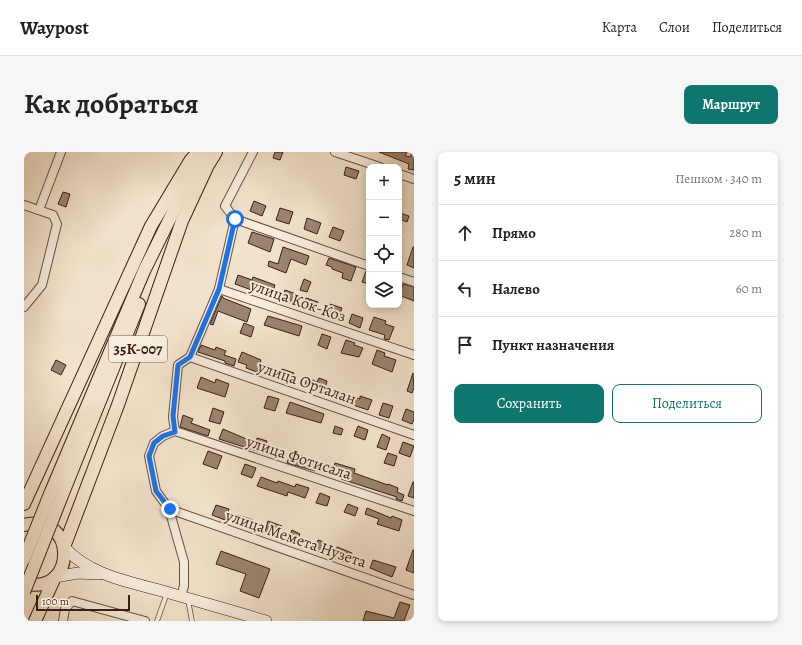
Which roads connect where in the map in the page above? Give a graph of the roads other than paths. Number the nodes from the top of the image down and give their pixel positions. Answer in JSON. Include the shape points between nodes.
{"nodes":[{"id":1,"x":61,"y":152,"type":"edge"},
{"id":2,"x":198,"y":152,"type":"edge"},
{"id":3,"x":206,"y":152,"type":"edge"},
{"id":4,"x":216,"y":152,"type":"edge"},
{"id":5,"x":253,"y":152,"type":"edge"},
{"id":6,"x":335,"y":152,"type":"edge"},
{"id":7,"x":371,"y":164,"type":"edge"},
{"id":8,"x":402,"y":175,"type":"edge"},
{"id":9,"x":414,"y":179,"type":"edge"},
{"id":10,"x":24,"y":205,"type":"edge"},
{"id":11,"x":39,"y":210,"type":"junction"},
{"id":12,"x":235,"y":219,"type":"junction"},
{"id":13,"x":366,"y":265,"type":"edge"},
{"id":14,"x":402,"y":278,"type":"edge"},
{"id":15,"x":414,"y":282,"type":"edge"},
{"id":16,"x":219,"y":289,"type":"junction"},
{"id":17,"x":24,"y":308,"type":"edge"},
{"id":18,"x":414,"y":355,"type":"edge"},
{"id":19,"x":190,"y":357,"type":"junction"},
{"id":20,"x":175,"y":432,"type":"junction"},
{"id":21,"x":414,"y":435,"type":"edge"},
{"id":22,"x":56,"y":496,"type":"junction"},
{"id":23,"x":24,"y":504,"type":"edge"},
{"id":24,"x":170,"y":509,"type":"junction"},
{"id":25,"x":414,"y":511,"type":"edge"},
{"id":26,"x":24,"y":525,"type":"edge"},
{"id":27,"x":64,"y":547,"type":"junction"},
{"id":28,"x":24,"y":559,"type":"edge"},
{"id":29,"x":109,"y":576,"type":"junction"},
{"id":30,"x":55,"y":577,"type":"junction"},
{"id":31,"x":24,"y":583,"type":"edge"},
{"id":32,"x":24,"y":592,"type":"edge"},
{"id":33,"x":167,"y":592,"type":"junction"},
{"id":34,"x":414,"y":595,"type":"edge"},
{"id":35,"x":184,"y":597,"type":"junction"},
{"id":36,"x":35,"y":621,"type":"edge"},
{"id":37,"x":63,"y":621,"type":"edge"},
{"id":38,"x":145,"y":621,"type":"edge"},
{"id":39,"x":157,"y":621,"type":"edge"},
{"id":40,"x":192,"y":621,"type":"edge"},
{"id":41,"x":266,"y":621,"type":"edge"}],
"edges":[{"from":1,"to":11,"type":"street"},
{"from":2,"to":23,"type":"main road","number":"35К-007","via":[[151,226]]},
{"from":3,"to":22,"type":"main road","number":"35К-007","via":[[167,224],[150,276]]},
{"from":4,"to":27,"type":"main road","number":"35К-007","via":[[182,221],[118,405]]},
{"from":5,"to":12,"type":"street","via":[[225,206]]},
{"from":6,"to":7,"type":"street"},
{"from":8,"to":9,"type":"street"},
{"from":10,"to":11,"type":"street"},
{"from":11,"to":17,"type":"street","via":[[53,215],[57,224],[42,284]]},
{"from":12,"to":13,"type":"street"},
{"from":12,"to":16,"type":"street"},
{"from":14,"to":15,"type":"street"},
{"from":16,"to":18,"type":"street","name":"улица Кок-Коз"},
{"from":16,"to":19,"type":"street"},
{"from":19,"to":20,"type":"street","via":[[178,365],[173,416]]},
{"from":19,"to":21,"type":"street","name":"улица Орталан"},
{"from":20,"to":24,"type":"street","via":[[163,436],[154,443],[149,456],[156,491]]},
{"from":20,"to":25,"type":"street","name":"улица Фотисала"},
{"from":22,"to":28,"type":"main road","number":"35К-007","bridge":true},
{"from":22,"to":32,"type":"main road","number":"35К-007","bridge":true},
{"from":24,"to":34,"type":"street","name":"улица Мемета Нузета"},
{"from":24,"to":35,"type":"street","via":[[184,562]]},
{"from":26,"to":27,"type":"main road","via":[[46,526],[59,535]]},
{"from":27,"to":29,"type":"main road","via":[[81,562]]},
{"from":27,"to":30,"type":"main road","via":[[63,565]]},
{"from":29,"to":30,"type":"main road","via":[[78,573]]},
{"from":29,"to":33,"type":"main road"},
{"from":30,"to":31,"type":"main road","via":[[41,584]]},
{"from":30,"to":36,"type":"main road"},
{"from":33,"to":35,"type":"main road"},
{"from":33,"to":39,"type":"lane"},
{"from":35,"to":40,"type":"lane"},
{"from":35,"to":41,"type":"main road"},
{"from":37,"to":38,"type":"street","via":[[65,609],[72,601]]}]}
